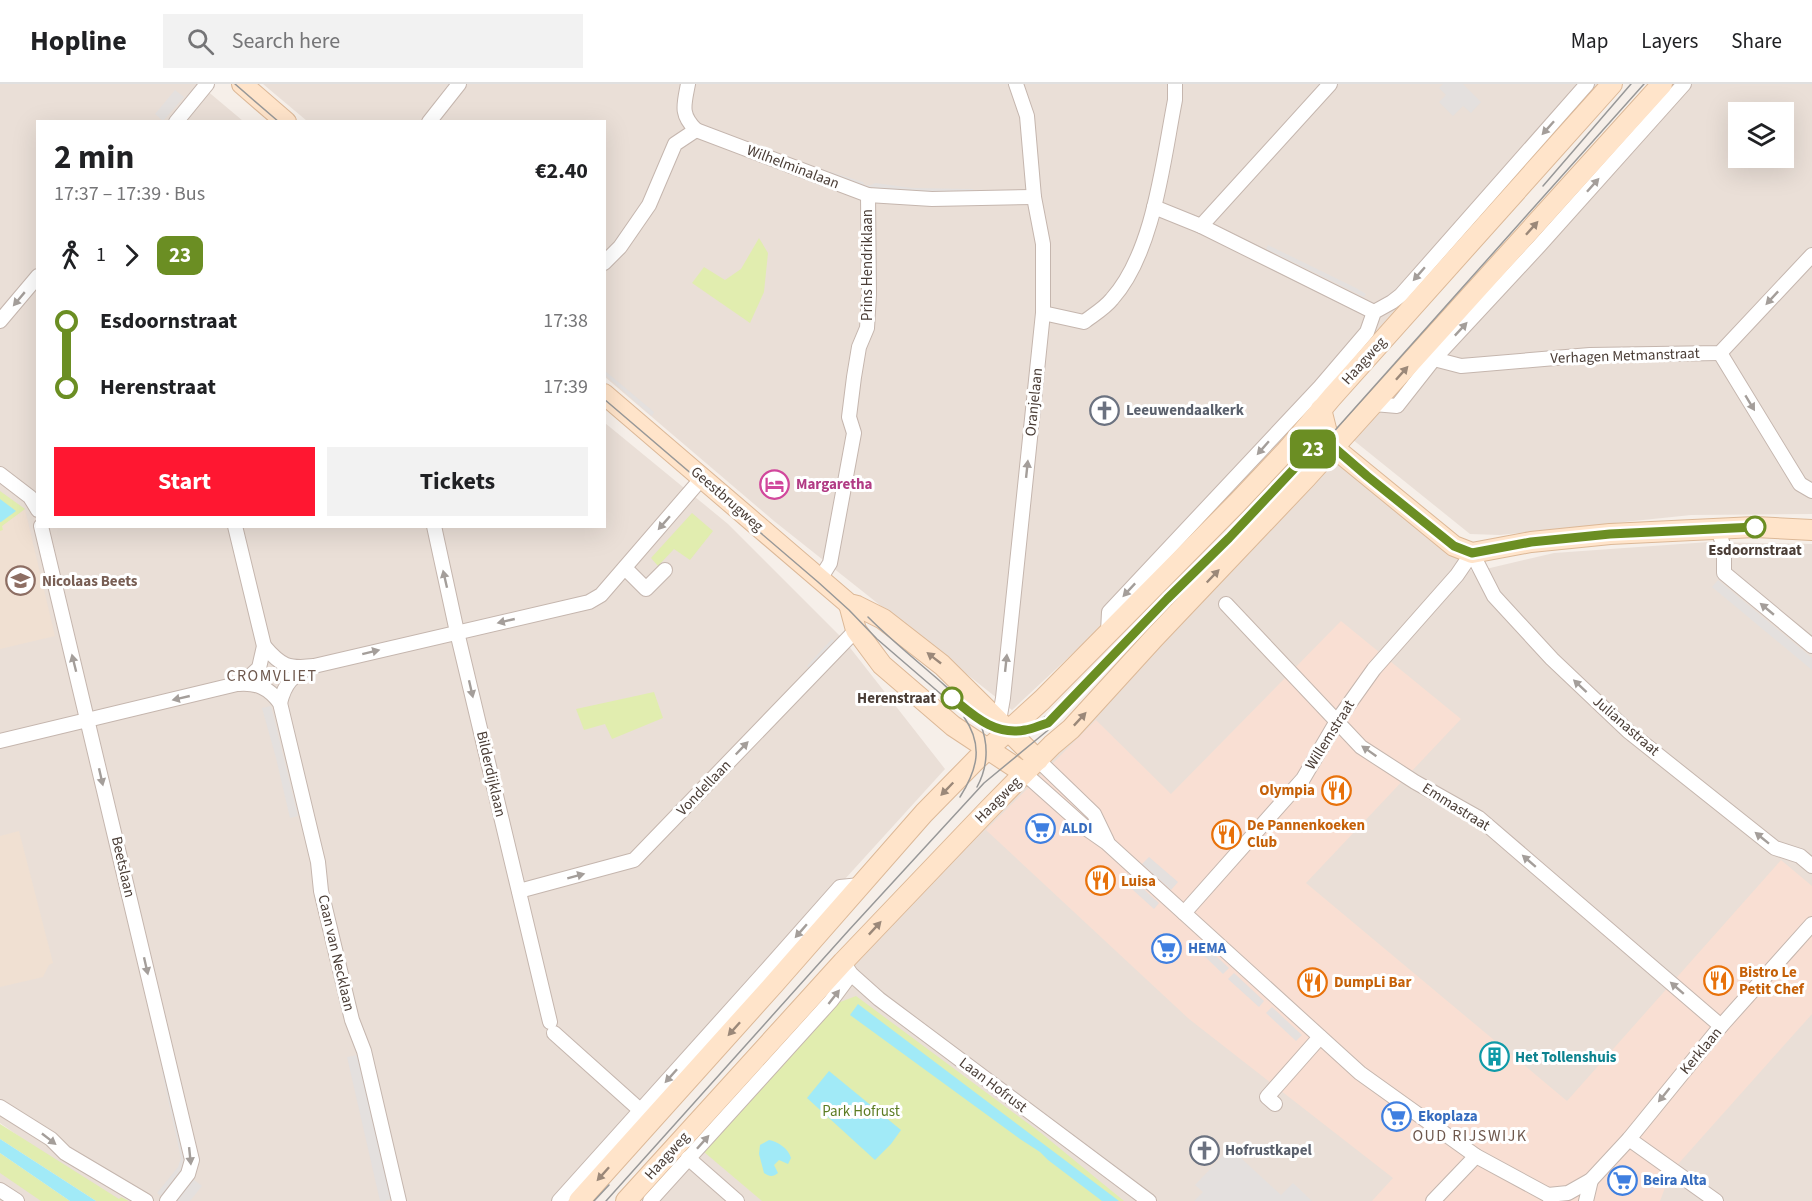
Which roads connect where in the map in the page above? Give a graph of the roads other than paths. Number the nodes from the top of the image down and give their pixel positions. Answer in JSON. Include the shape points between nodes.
{"nodes":[{"id":1,"x":207,"y":84,"type":"edge"},
{"id":2,"x":242,"y":84,"type":"edge"},
{"id":3,"x":459,"y":84,"type":"edge"},
{"id":4,"x":688,"y":84,"type":"edge"},
{"id":5,"x":1016,"y":84,"type":"edge"},
{"id":6,"x":1175,"y":84,"type":"edge"},
{"id":7,"x":1330,"y":84,"type":"edge"},
{"id":8,"x":1587,"y":84,"type":"edge"},
{"id":9,"x":1612,"y":84,"type":"edge"},
{"id":10,"x":1662,"y":84,"type":"edge"},
{"id":11,"x":1684,"y":84,"type":"edge"},
{"id":12,"x":178,"y":120,"type":"edge"},
{"id":13,"x":284,"y":120,"type":"edge"},
{"id":14,"x":431,"y":120,"type":"edge"},
{"id":15,"x":696,"y":130,"type":"junction"},
{"id":16,"x":868,"y":195,"type":"junction"},
{"id":17,"x":1034,"y":197,"type":"junction"},
{"id":18,"x":1154,"y":207,"type":"junction"},
{"id":19,"x":1201,"y":226,"type":"junction"},
{"id":20,"x":1812,"y":255,"type":"edge"},
{"id":21,"x":606,"y":261,"type":"edge"},
{"id":22,"x":36,"y":278,"type":"edge"},
{"id":23,"x":1374,"y":312,"type":"junction"},
{"id":24,"x":1043,"y":314,"type":"junction"},
{"id":25,"x":0,"y":321,"type":"edge"},
{"id":26,"x":1720,"y":353,"type":"junction"},
{"id":27,"x":1434,"y":359,"type":"junction"},
{"id":28,"x":606,"y":396,"type":"edge"},
{"id":29,"x":1374,"y":404,"type":"junction"},
{"id":30,"x":1321,"y":409,"type":"junction"},
{"id":31,"x":1333,"y":447,"type":"junction"},
{"id":32,"x":1288,"y":449,"type":"junction"},
{"id":33,"x":0,"y":474,"type":"edge"},
{"id":34,"x":702,"y":478,"type":"junction"},
{"id":35,"x":1812,"y":491,"type":"edge"},
{"id":36,"x":36,"y":507,"type":"edge"},
{"id":37,"x":41,"y":528,"type":"edge"},
{"id":38,"x":235,"y":528,"type":"edge"},
{"id":39,"x":434,"y":528,"type":"edge"},
{"id":40,"x":1718,"y":529,"type":"junction"},
{"id":41,"x":1812,"y":530,"type":"edge"},
{"id":42,"x":1472,"y":553,"type":"junction"},
{"id":43,"x":625,"y":568,"type":"junction"},
{"id":44,"x":665,"y":570,"type":"dead end"},
{"id":45,"x":820,"y":579,"type":"junction"},
{"id":46,"x":849,"y":604,"type":"junction"},
{"id":47,"x":1226,"y":604,"type":"dead end"},
{"id":48,"x":856,"y":630,"type":"junction"},
{"id":49,"x":457,"y":632,"type":"junction"},
{"id":50,"x":1108,"y":632,"type":"junction"},
{"id":51,"x":264,"y":646,"type":"junction"},
{"id":52,"x":1812,"y":646,"type":"edge"},
{"id":53,"x":314,"y":666,"type":"junction"},
{"id":54,"x":237,"y":684,"type":"junction"},
{"id":55,"x":280,"y":703,"type":"junction"},
{"id":56,"x":88,"y":720,"type":"junction"},
{"id":57,"x":1337,"y":721,"type":"junction"},
{"id":58,"x":1004,"y":726,"type":"junction"},
{"id":59,"x":0,"y":741,"type":"edge"},
{"id":60,"x":990,"y":749,"type":"junction"},
{"id":61,"x":1031,"y":766,"type":"junction"},
{"id":62,"x":1107,"y":843,"type":"junction"},
{"id":63,"x":1812,"y":866,"type":"edge"},
{"id":64,"x":860,"y":885,"type":"junction"},
{"id":65,"x":519,"y":891,"type":"junction"},
{"id":66,"x":1184,"y":913,"type":"junction"},
{"id":67,"x":1812,"y":924,"type":"edge"},
{"id":68,"x":847,"y":968,"type":"junction"},
{"id":69,"x":1721,"y":1026,"type":"junction"},
{"id":70,"x":1325,"y":1041,"type":"junction"},
{"id":71,"x":1275,"y":1104,"type":"dead end"},
{"id":72,"x":0,"y":1107,"type":"edge"},
{"id":73,"x":640,"y":1110,"type":"junction"},
{"id":74,"x":1629,"y":1139,"type":"junction"},
{"id":75,"x":1476,"y":1156,"type":"junction"},
{"id":76,"x":688,"y":1158,"type":"junction"},
{"id":77,"x":1592,"y":1180,"type":"junction"},
{"id":78,"x":0,"y":1190,"type":"edge"},
{"id":79,"x":1550,"y":1198,"type":"edge"},
{"id":80,"x":17,"y":1201,"type":"edge"},
{"id":81,"x":146,"y":1201,"type":"edge"},
{"id":82,"x":167,"y":1201,"type":"edge"},
{"id":83,"x":399,"y":1201,"type":"edge"},
{"id":84,"x":559,"y":1201,"type":"edge"},
{"id":85,"x":579,"y":1201,"type":"edge"},
{"id":86,"x":626,"y":1201,"type":"edge"},
{"id":87,"x":650,"y":1201,"type":"edge"},
{"id":88,"x":737,"y":1201,"type":"edge"},
{"id":89,"x":1149,"y":1201,"type":"edge"},
{"id":90,"x":1432,"y":1201,"type":"edge"},
{"id":91,"x":1586,"y":1201,"type":"edge"},
{"id":92,"x":1716,"y":1201,"type":"edge"}],
"edges":[{"from":1,"to":12,"type":"street"},
{"from":2,"to":13,"type":"main road"},
{"from":3,"to":14,"type":"street"},
{"from":4,"to":15,"type":"street","via":[[683,108]]},
{"from":5,"to":17,"type":"street","name":"Oranjelaan","via":[[1026,116]]},
{"from":6,"to":18,"type":"street"},
{"from":7,"to":19,"type":"street"},
{"from":8,"to":23,"type":"street","name":"Haagweg","one_way":true,"via":[[1401,295]]},
{"from":9,"to":30,"type":"main road","name":"Haagweg"},
{"from":29,"to":10,"type":"main road","name":"Haagweg","one_way":true},
{"from":27,"to":11,"type":"street","one_way":true},
{"from":15,"to":16,"type":"street","name":"Wilhelminalaan"},
{"from":15,"to":21,"type":"street","via":[[675,144],[649,205]]},
{"from":16,"to":17,"type":"street","name":"Wilhelminalaan","via":[[932,199]]},
{"from":16,"to":45,"type":"street","name":"Prins Hendriklaan","via":[[869,295],[867,328],[859,347],[849,417],[854,433],[830,562]]},
{"from":17,"to":24,"type":"street","name":"Oranjelaan","via":[[1043,244]]},
{"from":18,"to":19,"type":"street"},
{"from":18,"to":24,"type":"street","via":[[1136,265],[1112,300],[1084,322]]},
{"from":19,"to":23,"type":"street"},
{"from":20,"to":26,"type":"street","name":"Verhagen Metmanstraat","one_way":true},
{"from":22,"to":25,"type":"street","one_way":true},
{"from":23,"to":50,"type":"street","name":"Haagweg","one_way":true,"via":[[1367,332],[1320,387],[1109,612]]},
{"from":58,"to":24,"type":"street","name":"Oranjelaan","one_way":true,"via":[[1003,698]]},
{"from":26,"to":27,"type":"street","name":"Verhagen Metmanstraat","via":[[1590,355],[1461,366]]},
{"from":26,"to":35,"type":"street","one_way":true,"via":[[1800,484]]},
{"from":27,"to":29,"type":"street","via":[[1396,406]]},
{"from":28,"to":34,"type":"main road","name":"Geestbrugweg"},
{"from":29,"to":31,"type":"main road","name":"Haagweg"},
{"from":30,"to":31,"type":"main road"},
{"from":30,"to":32,"type":"main road","name":"Haagweg"},
{"from":31,"to":32,"type":"main road"},
{"from":31,"to":42,"type":"main road","via":[[1454,546]]},
{"from":61,"to":31,"type":"main road","name":"Haagweg","one_way":true,"via":[[1071,729]]},
{"from":32,"to":50,"type":"main road","name":"Haagweg"},
{"from":33,"to":36,"type":"street","via":[[30,497]]},
{"from":34,"to":43,"type":"street","one_way":true},
{"from":34,"to":45,"type":"main road","name":"Geestbrugweg"},
{"from":56,"to":37,"type":"street","name":"Beetslaan","one_way":true},
{"from":38,"to":51,"type":"street"},
{"from":49,"to":39,"type":"street","name":"Bilderdijklaan","one_way":true},
{"from":40,"to":41,"type":"main road"},
{"from":40,"to":42,"type":"main road","via":[[1599,535]]},
{"from":52,"to":40,"type":"street","one_way":true,"via":[[1724,573],[1724,548]]},
{"from":42,"to":57,"type":"street","name":"Willemstraat","via":[[1374,669]]},
{"from":63,"to":42,"type":"street","name":"Julianastraat","one_way":true,"via":[[1800,856],[1774,849],[1628,731],[1552,660],[1494,596]]},
{"from":43,"to":44,"type":"street","via":[[646,589]]},
{"from":43,"to":49,"type":"street","one_way":true,"via":[[602,596],[589,602]]},
{"from":45,"to":46,"type":"main road","name":"Geestbrugweg"},
{"from":46,"to":48,"type":"main road"},
{"from":58,"to":46,"type":"main road","name":"Geestbrugweg","one_way":true,"via":[[942,665],[883,620]]},
{"from":47,"to":57,"type":"street","name":"Emmastraat"},
{"from":48,"to":60,"type":"main road","via":[[882,665],[953,726]]},
{"from":65,"to":48,"type":"street","name":"Vondellaan","one_way":true,"via":[[634,860]]},
{"from":53,"to":49,"type":"street","one_way":true},
{"from":49,"to":65,"type":"street","name":"Bilderdijklaan","one_way":true},
{"from":50,"to":58,"type":"main road","name":"Haagweg","via":[[1042,700]]},
{"from":51,"to":53,"type":"street","via":[[284,665]]},
{"from":51,"to":54,"type":"street","via":[[259,668]]},
{"from":53,"to":55,"type":"street","via":[[288,682]]},
{"from":54,"to":55,"type":"street","via":[[262,686]]},
{"from":54,"to":56,"type":"street","one_way":true},
{"from":55,"to":83,"type":"street","name":"Caan van Necklaan","via":[[318,862],[328,923],[352,1020],[364,1051]]},
{"from":56,"to":59,"type":"street"},
{"from":56,"to":82,"type":"street","name":"Beetslaan","one_way":true,"via":[[192,1160],[188,1174]]},
{"from":57,"to":66,"type":"street","name":"Willemstraat","via":[[1303,778]]},
{"from":69,"to":57,"type":"street","name":"Emmastraat","one_way":true,"via":[[1479,818],[1361,747]]},
{"from":58,"to":60,"type":"main road","name":"Haagweg"},
{"from":58,"to":61,"type":"main road","name":"Geestbrugweg"},
{"from":60,"to":61,"type":"main road"},
{"from":60,"to":64,"type":"main road","name":"Haagweg","one_way":true,"via":[[924,813]]},
{"from":61,"to":62,"type":"street","via":[[1087,829]]},
{"from":61,"to":62,"type":"street","via":[[1094,814]]},
{"from":68,"to":61,"type":"main road","name":"Haagweg","one_way":true},
{"from":62,"to":66,"type":"street"},
{"from":64,"to":73,"type":"street","name":"Haagweg","one_way":true,"via":[[840,887]]},
{"from":64,"to":85,"type":"main road","name":"Haagweg","one_way":true},
{"from":65,"to":73,"type":"street","name":"Bilderdijklaan","via":[[552,1027]]},
{"from":66,"to":70,"type":"street"},
{"from":67,"to":69,"type":"street","name":"Kerklaan"},
{"from":76,"to":68,"type":"street","name":"Haagweg","one_way":true,"via":[[831,1001]]},
{"from":68,"to":86,"type":"main road","name":"Haagweg"},
{"from":68,"to":89,"type":"street","name":"Laan Hofrust","via":[[889,1006]]},
{"from":69,"to":74,"type":"street","name":"Kerklaan","one_way":true},
{"from":70,"to":71,"type":"street","via":[[1267,1097]]},
{"from":70,"to":75,"type":"street","via":[[1360,1073]]},
{"from":72,"to":81,"type":"street","one_way":true,"via":[[51,1139],[65,1153]]},
{"from":73,"to":84,"type":"street","name":"Haagweg"},
{"from":74,"to":77,"type":"street","name":"Kerklaan"},
{"from":74,"to":92,"type":"street"},
{"from":75,"to":79,"type":"street"},
{"from":75,"to":90,"type":"street"},
{"from":76,"to":87,"type":"street","name":"Haagweg"},
{"from":76,"to":88,"type":"street"},
{"from":77,"to":79,"type":"street","name":"Kerklaan"},
{"from":77,"to":91,"type":"street","name":"Kerklaan"},
{"from":78,"to":80,"type":"street"}]}
